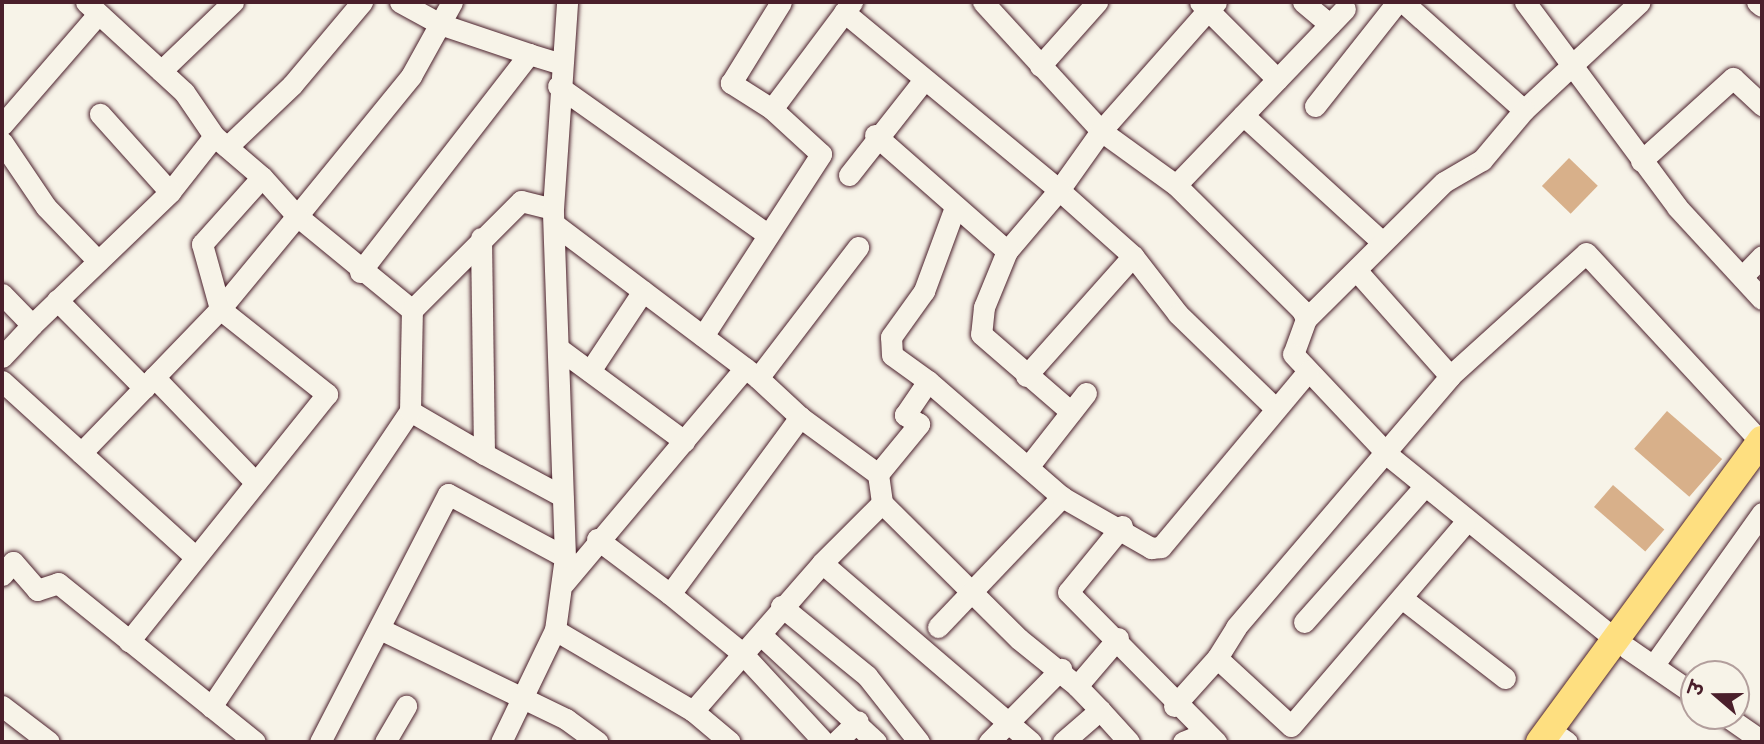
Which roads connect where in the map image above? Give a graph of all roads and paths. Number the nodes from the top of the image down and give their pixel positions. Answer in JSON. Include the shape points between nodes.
{"nodes":[{"id":1,"x":233,"y":2,"type":"edge"},
{"id":2,"x":362,"y":2,"type":"edge"},
{"id":3,"x":400,"y":2,"type":"edge"},
{"id":4,"x":452,"y":2,"type":"edge"},
{"id":5,"x":567,"y":2,"type":"edge"},
{"id":6,"x":781,"y":2,"type":"edge"},
{"id":7,"x":1097,"y":2,"type":"edge"},
{"id":8,"x":1303,"y":2,"type":"edge"},
{"id":9,"x":1397,"y":2,"type":"edge"},
{"id":10,"x":1403,"y":2,"type":"edge"},
{"id":11,"x":1525,"y":2,"type":"edge"},
{"id":12,"x":1640,"y":2,"type":"edge"},
{"id":13,"x":1757,"y":2,"type":"edge"},
{"id":14,"x":1208,"y":4,"type":"edge"},
{"id":15,"x":991,"y":5,"type":"edge"},
{"id":16,"x":93,"y":6,"type":"edge"},
{"id":17,"x":1762,"y":6,"type":"edge"},
{"id":18,"x":848,"y":7,"type":"edge"},
{"id":19,"x":1345,"y":9,"type":"dead end"},
{"id":20,"x":440,"y":24,"type":"junction"},
{"id":21,"x":1330,"y":25,"type":"junction"},
{"id":22,"x":529,"y":54,"type":"junction"},
{"id":23,"x":561,"y":64,"type":"junction"},
{"id":24,"x":1040,"y":66,"type":"junction"},
{"id":25,"x":1573,"y":67,"type":"junction"},
{"id":26,"x":161,"y":71,"type":"junction"},
{"id":27,"x":1277,"y":79,"type":"junction"},
{"id":28,"x":923,"y":81,"type":"junction"},
{"id":29,"x":558,"y":86,"type":"junction"},
{"id":30,"x":1762,"y":105,"type":"edge"},
{"id":31,"x":1315,"y":106,"type":"dead end"},
{"id":32,"x":772,"y":109,"type":"junction"},
{"id":33,"x":1524,"y":110,"type":"junction"},
{"id":34,"x":100,"y":114,"type":"dead end"},
{"id":35,"x":1243,"y":115,"type":"junction"},
{"id":36,"x":2,"y":125,"type":"edge"},
{"id":37,"x":1101,"y":131,"type":"junction"},
{"id":38,"x":875,"y":135,"type":"junction"},
{"id":39,"x":220,"y":141,"type":"junction"},
{"id":40,"x":2,"y":142,"type":"edge"},
{"id":41,"x":1641,"y":161,"type":"junction"},
{"id":42,"x":849,"y":175,"type":"dead end"},
{"id":43,"x":262,"y":177,"type":"junction"},
{"id":44,"x":1176,"y":185,"type":"junction"},
{"id":45,"x":1059,"y":190,"type":"junction"},
{"id":46,"x":170,"y":192,"type":"junction"},
{"id":47,"x":955,"y":207,"type":"junction"},
{"id":48,"x":297,"y":216,"type":"junction"},
{"id":49,"x":554,"y":216,"type":"junction"},
{"id":50,"x":766,"y":233,"type":"junction"},
{"id":51,"x":481,"y":238,"type":"junction"},
{"id":52,"x":1381,"y":241,"type":"junction"},
{"id":53,"x":858,"y":247,"type":"dead end"},
{"id":54,"x":1007,"y":251,"type":"junction"},
{"id":55,"x":1133,"y":256,"type":"junction"},
{"id":56,"x":1762,"y":256,"type":"edge"},
{"id":57,"x":98,"y":261,"type":"junction"},
{"id":58,"x":1356,"y":270,"type":"junction"},
{"id":59,"x":360,"y":272,"type":"junction"},
{"id":60,"x":1742,"y":277,"type":"junction"},
{"id":61,"x":643,"y":291,"type":"junction"},
{"id":62,"x":2,"y":294,"type":"edge"},
{"id":63,"x":1762,"y":299,"type":"edge"},
{"id":64,"x":57,"y":300,"type":"junction"},
{"id":65,"x":220,"y":309,"type":"junction"},
{"id":66,"x":412,"y":310,"type":"junction"},
{"id":67,"x":1306,"y":319,"type":"junction"},
{"id":68,"x":32,"y":325,"type":"junction"},
{"id":69,"x":703,"y":336,"type":"junction"},
{"id":70,"x":558,"y":348,"type":"junction"},
{"id":71,"x":2,"y":357,"type":"edge"},
{"id":72,"x":590,"y":371,"type":"junction"},
{"id":73,"x":1308,"y":371,"type":"junction"},
{"id":74,"x":752,"y":373,"type":"junction"},
{"id":75,"x":1026,"y":376,"type":"junction"},
{"id":76,"x":1450,"y":376,"type":"junction"},
{"id":77,"x":2,"y":381,"type":"edge"},
{"id":78,"x":928,"y":381,"type":"junction"},
{"id":79,"x":149,"y":382,"type":"junction"},
{"id":80,"x":1086,"y":393,"type":"dead end"},
{"id":81,"x":1276,"y":409,"type":"junction"},
{"id":82,"x":410,"y":411,"type":"junction"},
{"id":83,"x":1071,"y":412,"type":"junction"},
{"id":84,"x":800,"y":417,"type":"junction"},
{"id":85,"x":684,"y":441,"type":"junction"},
{"id":86,"x":1762,"y":448,"type":"edge"},
{"id":87,"x":81,"y":453,"type":"junction"},
{"id":88,"x":484,"y":454,"type":"junction"},
{"id":89,"x":1389,"y":456,"type":"junction"},
{"id":90,"x":1028,"y":467,"type":"junction"},
{"id":91,"x":878,"y":474,"type":"junction"},
{"id":92,"x":254,"y":481,"type":"junction"},
{"id":93,"x":1424,"y":487,"type":"junction"},
{"id":94,"x":562,"y":496,"type":"junction"},
{"id":95,"x":1062,"y":497,"type":"junction"},
{"id":96,"x":882,"y":503,"type":"junction"},
{"id":97,"x":1762,"y":513,"type":"edge"},
{"id":98,"x":1465,"y":523,"type":"junction"},
{"id":99,"x":1122,"y":526,"type":"junction"},
{"id":100,"x":597,"y":539,"type":"junction"},
{"id":101,"x":193,"y":555,"type":"junction"},
{"id":102,"x":565,"y":557,"type":"junction"},
{"id":103,"x":821,"y":563,"type":"junction"},
{"id":104,"x":2,"y":575,"type":"edge"},
{"id":105,"x":563,"y":585,"type":"junction"},
{"id":106,"x":972,"y":593,"type":"junction"},
{"id":107,"x":670,"y":594,"type":"junction"},
{"id":108,"x":1403,"y":599,"type":"junction"},
{"id":109,"x":781,"y":606,"type":"junction"},
{"id":110,"x":1304,"y":622,"type":"dead end"},
{"id":111,"x":938,"y":627,"type":"dead end"},
{"id":112,"x":380,"y":629,"type":"junction"},
{"id":113,"x":555,"y":630,"type":"junction"},
{"id":114,"x":761,"y":635,"type":"junction"},
{"id":115,"x":1118,"y":638,"type":"junction"},
{"id":116,"x":129,"y":641,"type":"junction"},
{"id":117,"x":1622,"y":644,"type":"junction"},
{"id":118,"x":742,"y":653,"type":"junction"},
{"id":119,"x":1217,"y":658,"type":"junction"},
{"id":120,"x":1653,"y":666,"type":"junction"},
{"id":121,"x":1061,"y":669,"type":"junction"},
{"id":122,"x":1505,"y":678,"type":"dead end"},
{"id":123,"x":1680,"y":684,"type":"edge"},
{"id":124,"x":1077,"y":687,"type":"junction"},
{"id":125,"x":519,"y":701,"type":"junction"},
{"id":126,"x":2,"y":706,"type":"edge"},
{"id":127,"x":405,"y":706,"type":"dead end"},
{"id":128,"x":1174,"y":706,"type":"junction"},
{"id":129,"x":211,"y":707,"type":"junction"},
{"id":130,"x":1100,"y":710,"type":"junction"},
{"id":131,"x":693,"y":711,"type":"junction"},
{"id":132,"x":858,"y":721,"type":"junction"},
{"id":133,"x":1012,"y":721,"type":"junction"},
{"id":134,"x":1746,"y":730,"type":"edge"},
{"id":135,"x":1288,"y":734,"type":"edge"},
{"id":136,"x":1211,"y":738,"type":"edge"},
{"id":137,"x":1557,"y":741,"type":"edge"},
{"id":138,"x":1762,"y":741,"type":"edge"},
{"id":139,"x":49,"y":742,"type":"edge"},
{"id":140,"x":255,"y":742,"type":"edge"},
{"id":141,"x":320,"y":742,"type":"edge"},
{"id":142,"x":385,"y":742,"type":"edge"},
{"id":143,"x":501,"y":742,"type":"edge"},
{"id":144,"x":598,"y":742,"type":"edge"},
{"id":145,"x":730,"y":742,"type":"edge"},
{"id":146,"x":824,"y":742,"type":"edge"},
{"id":147,"x":836,"y":742,"type":"edge"},
{"id":148,"x":876,"y":742,"type":"edge"},
{"id":149,"x":919,"y":742,"type":"edge"},
{"id":150,"x":989,"y":742,"type":"edge"},
{"id":151,"x":1031,"y":742,"type":"edge"},
{"id":152,"x":1063,"y":742,"type":"edge"},
{"id":153,"x":1129,"y":742,"type":"edge"},
{"id":154,"x":1182,"y":742,"type":"edge"}],
"edges":[{"from":1,"to":26,"type":"street"},
{"from":2,"to":39,"type":"street","via":[[292,85]]},
{"from":3,"to":20,"type":"street"},
{"from":4,"to":20,"type":"street"},
{"from":5,"to":23,"type":"street"},
{"from":6,"to":32,"type":"street","via":[[731,83]]},
{"from":7,"to":24,"type":"street"},
{"from":8,"to":21,"type":"street"},
{"from":9,"to":31,"type":"street"},
{"from":10,"to":33,"type":"street"},
{"from":11,"to":25,"type":"street"},
{"from":12,"to":25,"type":"street"},
{"from":13,"to":17,"type":"street"},
{"from":14,"to":27,"type":"street"},
{"from":14,"to":37,"type":"street"},
{"from":15,"to":24,"type":"street"},
{"from":16,"to":26,"type":"street"},
{"from":16,"to":36,"type":"street"},
{"from":18,"to":28,"type":"street"},
{"from":18,"to":32,"type":"street"},
{"from":19,"to":21,"type":"street"},
{"from":20,"to":22,"type":"street"},
{"from":20,"to":48,"type":"street","via":[[411,76]]},
{"from":21,"to":27,"type":"street"},
{"from":22,"to":23,"type":"street"},
{"from":22,"to":59,"type":"street"},
{"from":23,"to":29,"type":"street"},
{"from":24,"to":37,"type":"street"},
{"from":25,"to":33,"type":"street"},
{"from":25,"to":41,"type":"street"},
{"from":26,"to":39,"type":"street","via":[[207,119]]},
{"from":27,"to":35,"type":"street"},
{"from":28,"to":38,"type":"street"},
{"from":28,"to":45,"type":"street"},
{"from":29,"to":49,"type":"street"},
{"from":29,"to":50,"type":"street"},
{"from":30,"to":41,"type":"street","via":[[1733,78]]},
{"from":32,"to":50,"type":"street","via":[[821,155]]},
{"from":33,"to":52,"type":"street","via":[[1482,160],[1444,182]]},
{"from":34,"to":46,"type":"street"},
{"from":35,"to":44,"type":"street"},
{"from":35,"to":52,"type":"street"},
{"from":37,"to":44,"type":"street"},
{"from":37,"to":45,"type":"street"},
{"from":38,"to":42,"type":"street"},
{"from":38,"to":47,"type":"street"},
{"from":39,"to":43,"type":"street"},
{"from":39,"to":46,"type":"street"},
{"from":40,"to":57,"type":"street","via":[[46,207]]},
{"from":41,"to":60,"type":"street"},
{"from":43,"to":48,"type":"street"},
{"from":43,"to":65,"type":"street","via":[[202,244]]},
{"from":44,"to":67,"type":"street"},
{"from":45,"to":54,"type":"street"},
{"from":45,"to":55,"type":"street"},
{"from":46,"to":57,"type":"street"},
{"from":47,"to":54,"type":"street"},
{"from":47,"to":78,"type":"street","via":[[924,290],[891,337],[892,355]]},
{"from":48,"to":59,"type":"street"},
{"from":48,"to":65,"type":"street"},
{"from":49,"to":51,"type":"street","via":[[521,201]]},
{"from":49,"to":61,"type":"street"},
{"from":49,"to":70,"type":"street"},
{"from":50,"to":69,"type":"street"},
{"from":51,"to":66,"type":"street"},
{"from":51,"to":88,"type":"street"},
{"from":52,"to":58,"type":"street"},
{"from":53,"to":74,"type":"street"},
{"from":54,"to":75,"type":"street","via":[[984,307],[981,334]]},
{"from":55,"to":75,"type":"street"},
{"from":55,"to":81,"type":"street","via":[[1178,314]]},
{"from":56,"to":60,"type":"street"},
{"from":57,"to":64,"type":"street"},
{"from":58,"to":67,"type":"street"},
{"from":58,"to":76,"type":"street"},
{"from":59,"to":66,"type":"street"},
{"from":60,"to":63,"type":"street"},
{"from":61,"to":69,"type":"street"},
{"from":61,"to":72,"type":"street"},
{"from":62,"to":68,"type":"street"},
{"from":64,"to":68,"type":"street"},
{"from":64,"to":79,"type":"street"},
{"from":65,"to":79,"type":"street"},
{"from":65,"to":92,"type":"street","via":[[327,394]]},
{"from":66,"to":82,"type":"street"},
{"from":67,"to":73,"type":"street","via":[[1293,354]]},
{"from":68,"to":71,"type":"street"},
{"from":69,"to":74,"type":"street"},
{"from":70,"to":72,"type":"street"},
{"from":70,"to":94,"type":"street"},
{"from":72,"to":85,"type":"street"},
{"from":73,"to":81,"type":"street"},
{"from":73,"to":89,"type":"street"},
{"from":74,"to":84,"type":"street"},
{"from":74,"to":85,"type":"street"},
{"from":75,"to":83,"type":"street"},
{"from":76,"to":86,"type":"street","via":[[1586,253]]},
{"from":76,"to":89,"type":"street"},
{"from":77,"to":87,"type":"street"},
{"from":78,"to":90,"type":"street"},
{"from":78,"to":91,"type":"street","via":[[905,415],[919,424]]},
{"from":79,"to":87,"type":"street"},
{"from":79,"to":92,"type":"street"},
{"from":80,"to":83,"type":"street"},
{"from":81,"to":99,"type":"street","via":[[1161,547],[1139,543]]},
{"from":82,"to":88,"type":"street"},
{"from":82,"to":129,"type":"street"},
{"from":83,"to":90,"type":"street"},
{"from":84,"to":91,"type":"street"},
{"from":84,"to":107,"type":"street"},
{"from":85,"to":100,"type":"street"},
{"from":86,"to":117,"type":"main road"},
{"from":87,"to":101,"type":"street"},
{"from":88,"to":94,"type":"street"},
{"from":89,"to":93,"type":"street"},
{"from":89,"to":119,"type":"street","via":[[1236,627]]},
{"from":90,"to":95,"type":"street"},
{"from":91,"to":96,"type":"street"},
{"from":92,"to":101,"type":"street"},
{"from":93,"to":98,"type":"street"},
{"from":93,"to":110,"type":"street"},
{"from":94,"to":102,"type":"street"},
{"from":95,"to":99,"type":"street"},
{"from":95,"to":106,"type":"street"},
{"from":96,"to":103,"type":"street"},
{"from":96,"to":106,"type":"street"},
{"from":97,"to":120,"type":"street"},
{"from":98,"to":108,"type":"street"},
{"from":98,"to":117,"type":"street"},
{"from":99,"to":115,"type":"street","via":[[1068,592]]},
{"from":100,"to":105,"type":"street"},
{"from":100,"to":107,"type":"street"},
{"from":101,"to":116,"type":"street"},
{"from":102,"to":105,"type":"street"},
{"from":102,"to":112,"type":"street","via":[[448,494]]},
{"from":103,"to":109,"type":"street"},
{"from":103,"to":133,"type":"street"},
{"from":104,"to":116,"type":"street","via":[[13,562],[37,590],[58,583]]},
{"from":105,"to":113,"type":"street"},
{"from":106,"to":111,"type":"street"},
{"from":106,"to":121,"type":"street"},
{"from":107,"to":118,"type":"street"},
{"from":108,"to":122,"type":"street"},
{"from":108,"to":135,"type":"street"},
{"from":109,"to":114,"type":"street"},
{"from":109,"to":149,"type":"street","via":[[867,676]]},
{"from":112,"to":125,"type":"street"},
{"from":112,"to":141,"type":"street"},
{"from":113,"to":125,"type":"street"},
{"from":113,"to":131,"type":"street"},
{"from":114,"to":118,"type":"street"},
{"from":114,"to":132,"type":"street"},
{"from":115,"to":124,"type":"street"},
{"from":115,"to":128,"type":"street"},
{"from":116,"to":129,"type":"street"},
{"from":117,"to":120,"type":"street"},
{"from":117,"to":137,"type":"main road"},
{"from":118,"to":131,"type":"street"},
{"from":118,"to":146,"type":"street"},
{"from":119,"to":128,"type":"street"},
{"from":119,"to":135,"type":"street"},
{"from":120,"to":123,"type":"street"},
{"from":121,"to":124,"type":"street"},
{"from":121,"to":133,"type":"street"},
{"from":124,"to":130,"type":"street"},
{"from":125,"to":143,"type":"street"},
{"from":125,"to":144,"type":"street","via":[[566,719]]},
{"from":126,"to":139,"type":"street"},
{"from":127,"to":142,"type":"street"},
{"from":128,"to":136,"type":"street"},
{"from":129,"to":140,"type":"street"},
{"from":130,"to":152,"type":"street"},
{"from":130,"to":153,"type":"street"},
{"from":131,"to":145,"type":"street"},
{"from":132,"to":147,"type":"street"},
{"from":132,"to":148,"type":"street"},
{"from":133,"to":150,"type":"street"},
{"from":133,"to":151,"type":"street"},
{"from":134,"to":138,"type":"street"},
{"from":136,"to":154,"type":"street"}]}
